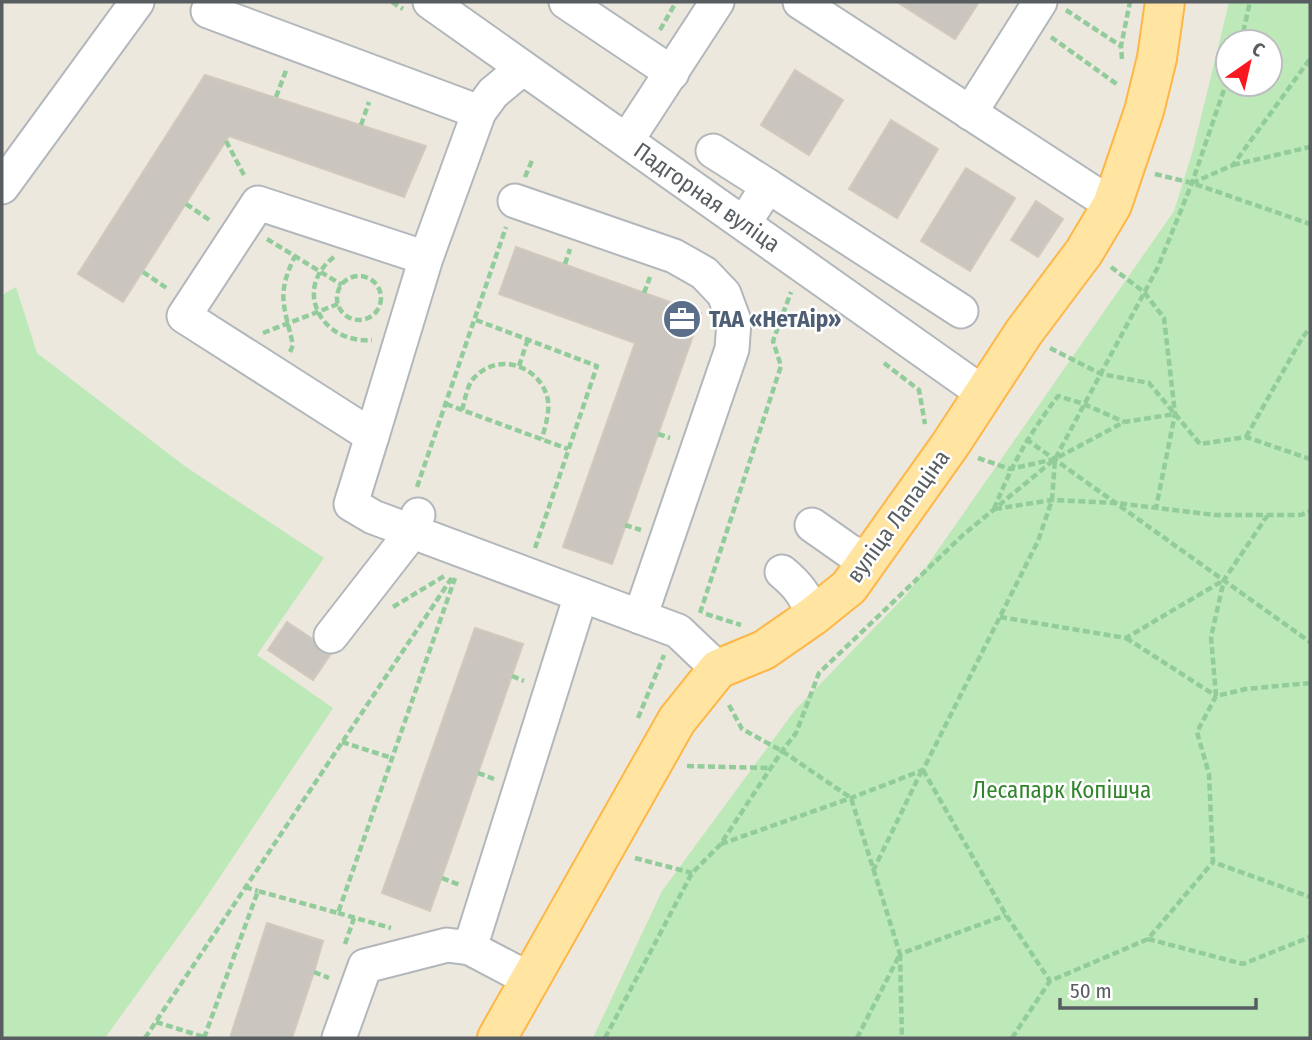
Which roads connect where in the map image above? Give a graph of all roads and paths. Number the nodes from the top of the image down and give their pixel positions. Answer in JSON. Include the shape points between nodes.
{"nodes":[{"id":1,"x":137,"y":2,"type":"edge"},
{"id":2,"x":430,"y":2,"type":"edge"},
{"id":3,"x":566,"y":2,"type":"edge"},
{"id":4,"x":676,"y":2,"type":"edge"},
{"id":5,"x":717,"y":2,"type":"edge"},
{"id":6,"x":800,"y":2,"type":"edge"},
{"id":7,"x":1165,"y":2,"type":"edge"},
{"id":8,"x":1250,"y":2,"type":"edge"},
{"id":9,"x":1044,"y":10,"type":"edge"},
{"id":10,"x":208,"y":11,"type":"dead end"},
{"id":11,"x":1244,"y":28,"type":"edge"},
{"id":12,"x":658,"y":33,"type":"dead end"},
{"id":13,"x":1121,"y":46,"type":"dead end"},
{"id":14,"x":1310,"y":59,"type":"edge"},
{"id":15,"x":523,"y":68,"type":"junction"},
{"id":16,"x":672,"y":73,"type":"junction"},
{"id":17,"x":1123,"y":88,"type":"dead end"},
{"id":18,"x":1221,"y":98,"type":"edge"},
{"id":19,"x":479,"y":112,"type":"junction"},
{"id":20,"x":970,"y":113,"type":"junction"},
{"id":21,"x":627,"y":140,"type":"junction"},
{"id":22,"x":226,"y":141,"type":"dead end"},
{"id":23,"x":1310,"y":147,"type":"edge"},
{"id":24,"x":713,"y":151,"type":"dead end"},
{"id":25,"x":533,"y":158,"type":"dead end"},
{"id":26,"x":1233,"y":165,"type":"junction"},
{"id":27,"x":1144,"y":171,"type":"dead end"},
{"id":28,"x":1192,"y":183,"type":"junction"},
{"id":29,"x":768,"y":186,"type":"junction"},
{"id":30,"x":2,"y":187,"type":"edge"},
{"id":31,"x":515,"y":201,"type":"junction"},
{"id":32,"x":258,"y":202,"type":"junction"},
{"id":33,"x":1112,"y":205,"type":"junction"},
{"id":34,"x":744,"y":223,"type":"junction"},
{"id":35,"x":1310,"y":224,"type":"edge"},
{"id":36,"x":258,"y":250,"type":"dead end"},
{"id":37,"x":295,"y":256,"type":"junction"},
{"id":38,"x":426,"y":258,"type":"junction"},
{"id":39,"x":1105,"y":264,"type":"dead end"},
{"id":40,"x":320,"y":271,"type":"junction"},
{"id":41,"x":342,"y":285,"type":"junction"},
{"id":42,"x":1144,"y":292,"type":"junction"},
{"id":43,"x":803,"y":300,"type":"dead end"},
{"id":44,"x":338,"y":304,"type":"junction"},
{"id":45,"x":961,"y":311,"type":"dead end"},
{"id":46,"x":317,"y":312,"type":"junction"},
{"id":47,"x":476,"y":320,"type":"junction"},
{"id":48,"x":289,"y":323,"type":"junction"},
{"id":49,"x":1310,"y":328,"type":"edge"},
{"id":50,"x":256,"y":335,"type":"dead end"},
{"id":51,"x":378,"y":338,"type":"dead end"},
{"id":52,"x":528,"y":339,"type":"junction"},
{"id":53,"x":1042,"y":344,"type":"dead end"},
{"id":54,"x":289,"y":355,"type":"dead end"},
{"id":55,"x":880,"y":359,"type":"dead end"},
{"id":56,"x":519,"y":366,"type":"junction"},
{"id":57,"x":1101,"y":374,"type":"junction"},
{"id":58,"x":983,"y":393,"type":"junction"},
{"id":59,"x":446,"y":404,"type":"junction"},
{"id":60,"x":1084,"y":404,"type":"junction"},
{"id":61,"x":462,"y":410,"type":"junction"},
{"id":62,"x":1175,"y":414,"type":"junction"},
{"id":63,"x":1124,"y":422,"type":"junction"},
{"id":64,"x":931,"y":430,"type":"dead end"},
{"id":65,"x":372,"y":436,"type":"junction"},
{"id":66,"x":1246,"y":437,"type":"junction"},
{"id":67,"x":542,"y":439,"type":"junction"},
{"id":68,"x":1026,"y":439,"type":"junction"},
{"id":69,"x":568,"y":449,"type":"junction"},
{"id":70,"x":968,"y":454,"type":"dead end"},
{"id":71,"x":1055,"y":459,"type":"junction"},
{"id":72,"x":1310,"y":459,"type":"edge"},
{"id":73,"x":1010,"y":469,"type":"junction"},
{"id":74,"x":1052,"y":500,"type":"junction"},
{"id":75,"x":1116,"y":503,"type":"junction"},
{"id":76,"x":1156,"y":508,"type":"junction"},
{"id":77,"x":994,"y":509,"type":"junction"},
{"id":78,"x":1310,"y":511,"type":"edge"},
{"id":79,"x":1267,"y":515,"type":"junction"},
{"id":80,"x":415,"y":523,"type":"junction"},
{"id":81,"x":812,"y":525,"type":"dead end"},
{"id":82,"x":868,"y":560,"type":"junction"},
{"id":83,"x":458,"y":568,"type":"junction"},
{"id":84,"x":782,"y":572,"type":"dead end"},
{"id":85,"x":526,"y":574,"type":"junction"},
{"id":86,"x":1224,"y":580,"type":"junction"},
{"id":87,"x":363,"y":595,"type":"junction"},
{"id":88,"x":581,"y":595,"type":"junction"},
{"id":89,"x":700,"y":612,"type":"junction"},
{"id":90,"x":692,"y":616,"type":"dead end"},
{"id":91,"x":813,"y":616,"type":"junction"},
{"id":92,"x":640,"y":617,"type":"junction"},
{"id":93,"x":1000,"y":617,"type":"junction"},
{"id":94,"x":744,"y":626,"type":"dead end"},
{"id":95,"x":331,"y":636,"type":"dead end"},
{"id":96,"x":1126,"y":638,"type":"junction"},
{"id":97,"x":1310,"y":642,"type":"edge"},
{"id":98,"x":1310,"y":683,"type":"edge"},
{"id":99,"x":722,"y":684,"type":"junction"},
{"id":100,"x":1216,"y":696,"type":"junction"},
{"id":101,"x":342,"y":742,"type":"junction"},
{"id":102,"x":782,"y":751,"type":"junction"},
{"id":103,"x":392,"y":758,"type":"junction"},
{"id":104,"x":676,"y":765,"type":"dead end"},
{"id":105,"x":771,"y":768,"type":"junction"},
{"id":106,"x":923,"y":770,"type":"junction"},
{"id":107,"x":850,"y":798,"type":"junction"},
{"id":108,"x":720,"y":845,"type":"junction"},
{"id":109,"x":624,"y":855,"type":"dead end"},
{"id":110,"x":1213,"y":862,"type":"junction"},
{"id":111,"x":873,"y":871,"type":"junction"},
{"id":112,"x":692,"y":873,"type":"junction"},
{"id":113,"x":245,"y":887,"type":"junction"},
{"id":114,"x":258,"y":891,"type":"junction"},
{"id":115,"x":1310,"y":897,"type":"edge"},
{"id":116,"x":1006,"y":915,"type":"junction"},
{"id":117,"x":1310,"y":937,"type":"edge"},
{"id":118,"x":1148,"y":939,"type":"junction"},
{"id":119,"x":470,"y":948,"type":"junction"},
{"id":120,"x":900,"y":954,"type":"junction"},
{"id":121,"x":314,"y":972,"type":"dead end"},
{"id":122,"x":529,"y":979,"type":"junction"},
{"id":123,"x":333,"y":980,"type":"dead end"},
{"id":124,"x":1050,"y":981,"type":"junction"},
{"id":125,"x":156,"y":1022,"type":"junction"},
{"id":126,"x":145,"y":1038,"type":"edge"},
{"id":127,"x":204,"y":1038,"type":"edge"},
{"id":128,"x":339,"y":1038,"type":"edge"},
{"id":129,"x":497,"y":1038,"type":"edge"},
{"id":130,"x":605,"y":1038,"type":"edge"},
{"id":131,"x":857,"y":1038,"type":"edge"},
{"id":132,"x":902,"y":1038,"type":"edge"},
{"id":133,"x":1012,"y":1038,"type":"edge"}],
"edges":[{"from":1,"to":30,"type":"street"},
{"from":2,"to":15,"type":"street","name":"Падгорная вуліца"},
{"from":3,"to":16,"type":"street"},
{"from":4,"to":12,"type":"path"},
{"from":5,"to":16,"type":"street"},
{"from":6,"to":20,"type":"street"},
{"from":7,"to":33,"type":"main road","name":"вуліца Лапаціна","via":[[1144,111]]},
{"from":8,"to":11,"type":"path"},
{"from":9,"to":13,"type":"path"},
{"from":9,"to":17,"type":"path"},
{"from":9,"to":20,"type":"street"},
{"from":10,"to":19,"type":"street"},
{"from":14,"to":26,"type":"path"},
{"from":15,"to":19,"type":"street","via":[[493,93]]},
{"from":15,"to":21,"type":"street","name":"Падгорная вуліца"},
{"from":16,"to":21,"type":"street"},
{"from":18,"to":28,"type":"path"},
{"from":19,"to":38,"type":"street"},
{"from":20,"to":33,"type":"street"},
{"from":21,"to":34,"type":"street","name":"Падгорная вуліца"},
{"from":22,"to":32,"type":"path"},
{"from":23,"to":26,"type":"path"},
{"from":24,"to":29,"type":"street"},
{"from":25,"to":31,"type":"path"},
{"from":26,"to":28,"type":"path"},
{"from":27,"to":28,"type":"path"},
{"from":28,"to":35,"type":"path"},
{"from":28,"to":42,"type":"path"},
{"from":29,"to":34,"type":"street"},
{"from":29,"to":45,"type":"street"},
{"from":31,"to":47,"type":"path"},
{"from":31,"to":92,"type":"street","via":[[674,256],[704,272],[724,294],[734,321],[732,349]]},
{"from":32,"to":38,"type":"street"},
{"from":32,"to":65,"type":"street","via":[[184,316]]},
{"from":33,"to":58,"type":"main road","name":"вуліца Лапаціна","via":[[1084,252]]},
{"from":34,"to":58,"type":"street","name":"Падгорная вуліца"},
{"from":36,"to":37,"type":"path","via":[[266,238]]},
{"from":37,"to":40,"type":"path"},
{"from":37,"to":48,"type":"path","via":[[282,298]]},
{"from":38,"to":65,"type":"street"},
{"from":39,"to":42,"type":"path"},
{"from":40,"to":41,"type":"path"},
{"from":40,"to":46,"type":"path","via":[[315,284]]},
{"from":41,"to":44,"type":"path"},
{"from":41,"to":44,"type":"path","via":[[355,277],[369,278],[379,288],[381,302],[374,315],[360,320],[346,315]]},
{"from":42,"to":57,"type":"path"},
{"from":42,"to":62,"type":"path","via":[[1164,318]]},
{"from":43,"to":89,"type":"path","via":[[791,291],[773,341],[781,366]]},
{"from":44,"to":46,"type":"path"},
{"from":46,"to":48,"type":"path"},
{"from":46,"to":51,"type":"path","via":[[339,336],[354,341]]},
{"from":47,"to":52,"type":"path"},
{"from":47,"to":59,"type":"path"},
{"from":48,"to":50,"type":"path"},
{"from":48,"to":54,"type":"path","via":[[293,345]]},
{"from":49,"to":66,"type":"path"},
{"from":52,"to":56,"type":"path"},
{"from":52,"to":69,"type":"path","via":[[597,366]]},
{"from":53,"to":57,"type":"path"},
{"from":55,"to":64,"type":"path","via":[[919,390]]},
{"from":56,"to":61,"type":"path","via":[[502,363],[488,367],[472,380]]},
{"from":56,"to":67,"type":"path","via":[[540,380],[548,398]]},
{"from":57,"to":60,"type":"path"},
{"from":57,"to":62,"type":"path","via":[[1149,383]]},
{"from":58,"to":82,"type":"main road","name":"вуліца Лапаціна"},
{"from":59,"to":61,"type":"path"},
{"from":59,"to":80,"type":"path","via":[[415,494],[404,509]]},
{"from":60,"to":63,"type":"path"},
{"from":60,"to":68,"type":"path","via":[[1058,396]]},
{"from":60,"to":71,"type":"path"},
{"from":61,"to":67,"type":"path"},
{"from":62,"to":63,"type":"path"},
{"from":62,"to":66,"type":"path","via":[[1200,444]]},
{"from":62,"to":76,"type":"path"},
{"from":63,"to":71,"type":"path"},
{"from":65,"to":80,"type":"street","via":[[351,505],[373,517]]},
{"from":66,"to":72,"type":"path"},
{"from":67,"to":69,"type":"path"},
{"from":68,"to":71,"type":"path"},
{"from":68,"to":73,"type":"path"},
{"from":69,"to":85,"type":"path"},
{"from":70,"to":73,"type":"path"},
{"from":71,"to":73,"type":"path"},
{"from":71,"to":74,"type":"path"},
{"from":71,"to":75,"type":"path"},
{"from":71,"to":77,"type":"path"},
{"from":73,"to":77,"type":"path"},
{"from":74,"to":75,"type":"path"},
{"from":74,"to":77,"type":"path"},
{"from":74,"to":93,"type":"path","via":[[1038,541]]},
{"from":75,"to":76,"type":"path"},
{"from":75,"to":86,"type":"path"},
{"from":76,"to":79,"type":"path"},
{"from":77,"to":102,"type":"path","via":[[819,673],[796,733]]},
{"from":78,"to":79,"type":"path"},
{"from":79,"to":86,"type":"path"},
{"from":80,"to":85,"type":"street"},
{"from":80,"to":87,"type":"street"},
{"from":81,"to":82,"type":"street"},
{"from":82,"to":91,"type":"main road","name":"вуліца Лапаціна","via":[[849,587]]},
{"from":83,"to":87,"type":"path","via":[[390,608]]},
{"from":83,"to":101,"type":"path"},
{"from":83,"to":103,"type":"path"},
{"from":84,"to":91,"type":"street","via":[[807,598]]},
{"from":85,"to":88,"type":"street"},
{"from":86,"to":96,"type":"path"},
{"from":86,"to":97,"type":"path"},
{"from":86,"to":100,"type":"path","via":[[1211,637]]},
{"from":87,"to":95,"type":"street"},
{"from":88,"to":92,"type":"street"},
{"from":88,"to":119,"type":"street"},
{"from":89,"to":90,"type":"path"},
{"from":89,"to":94,"type":"path"},
{"from":91,"to":99,"type":"main road","name":"вуліца Лапаціна"},
{"from":92,"to":99,"type":"street","via":[[678,631]]},
{"from":93,"to":96,"type":"path"},
{"from":93,"to":106,"type":"path"},
{"from":96,"to":100,"type":"path"},
{"from":98,"to":100,"type":"path"},
{"from":99,"to":102,"type":"path","via":[[742,729]]},
{"from":99,"to":122,"type":"main road","name":"вуліца Лапаціна","via":[[677,720]]},
{"from":100,"to":110,"type":"path","via":[[1197,732],[1209,774]]},
{"from":101,"to":103,"type":"path"},
{"from":101,"to":113,"type":"path"},
{"from":102,"to":105,"type":"path"},
{"from":102,"to":107,"type":"path"},
{"from":103,"to":114,"type":"path","via":[[338,913]]},
{"from":104,"to":105,"type":"path"},
{"from":105,"to":108,"type":"path"},
{"from":106,"to":107,"type":"path"},
{"from":106,"to":111,"type":"path"},
{"from":106,"to":116,"type":"path"},
{"from":107,"to":108,"type":"path"},
{"from":107,"to":111,"type":"path"},
{"from":108,"to":112,"type":"path"},
{"from":109,"to":112,"type":"path"},
{"from":110,"to":115,"type":"path"},
{"from":110,"to":118,"type":"path"},
{"from":111,"to":120,"type":"path"},
{"from":112,"to":130,"type":"path"},
{"from":113,"to":114,"type":"path"},
{"from":113,"to":125,"type":"path"},
{"from":114,"to":127,"type":"path"},
{"from":116,"to":120,"type":"path"},
{"from":116,"to":124,"type":"path"},
{"from":117,"to":118,"type":"path","via":[[1243,964]]},
{"from":118,"to":124,"type":"path"},
{"from":119,"to":122,"type":"street"},
{"from":119,"to":128,"type":"street","via":[[447,945],[365,966]]},
{"from":120,"to":131,"type":"path"},
{"from":120,"to":132,"type":"path"},
{"from":121,"to":123,"type":"path"},
{"from":122,"to":129,"type":"main road","name":"вуліца Лапаціна"},
{"from":124,"to":133,"type":"path"},
{"from":125,"to":126,"type":"path"},
{"from":125,"to":127,"type":"path"}]}
